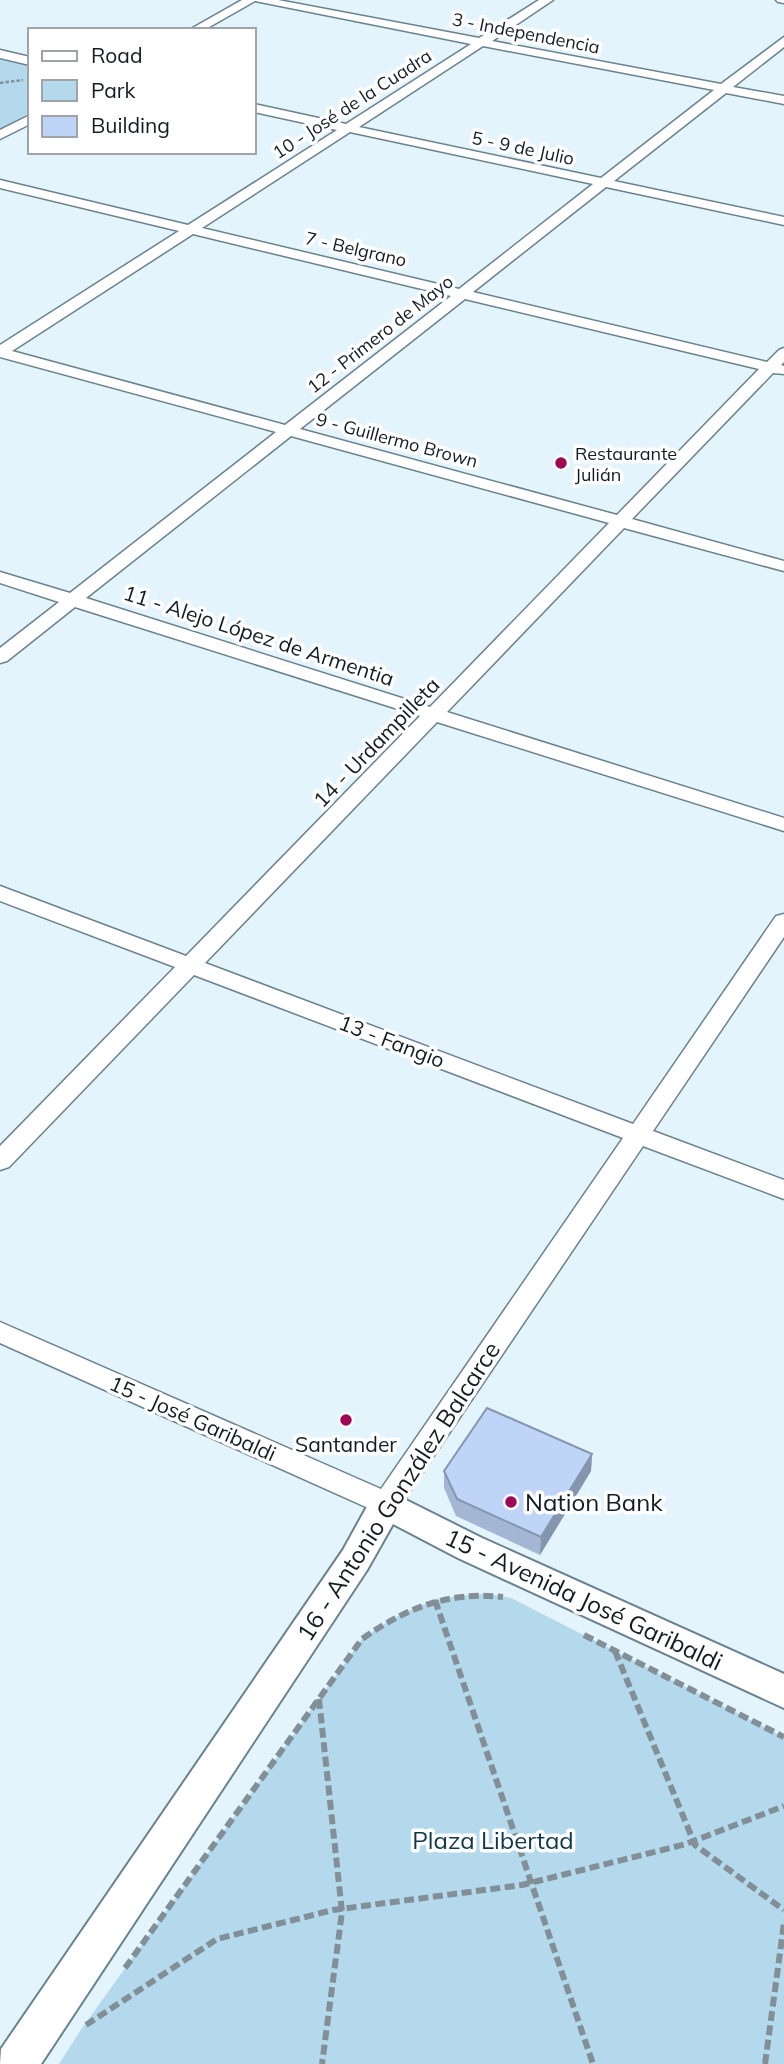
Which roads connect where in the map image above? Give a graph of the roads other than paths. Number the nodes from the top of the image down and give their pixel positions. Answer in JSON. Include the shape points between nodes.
{"nodes":[{"id":1,"x":250,"y":0,"type":"edge"},
{"id":2,"x":260,"y":0,"type":"edge"},
{"id":3,"x":547,"y":0,"type":"edge"},
{"id":4,"x":199,"y":28,"type":"edge"},
{"id":5,"x":784,"y":41,"type":"edge"},
{"id":6,"x":481,"y":42,"type":"junction"},
{"id":7,"x":0,"y":54,"type":"edge"},
{"id":8,"x":28,"y":61,"type":"edge"},
{"id":9,"x":723,"y":89,"type":"junction"},
{"id":10,"x":784,"y":100,"type":"edge"},
{"id":11,"x":256,"y":108,"type":"edge"},
{"id":12,"x":28,"y":120,"type":"edge"},
{"id":13,"x":347,"y":128,"type":"junction"},
{"id":14,"x":0,"y":135,"type":"edge"},
{"id":15,"x":603,"y":183,"type":"junction"},
{"id":16,"x":0,"y":184,"type":"edge"},
{"id":17,"x":784,"y":221,"type":"edge"},
{"id":18,"x":190,"y":229,"type":"junction"},
{"id":19,"x":462,"y":294,"type":"junction"},
{"id":20,"x":0,"y":352,"type":"edge"},
{"id":21,"x":779,"y":364,"type":"edge"},
{"id":22,"x":288,"y":430,"type":"junction"},
{"id":23,"x":620,"y":521,"type":"junction"},
{"id":24,"x":784,"y":566,"type":"edge"},
{"id":25,"x":0,"y":577,"type":"edge"},
{"id":26,"x":72,"y":600,"type":"junction"},
{"id":27,"x":0,"y":657,"type":"edge"},
{"id":28,"x":434,"y":715,"type":"junction"},
{"id":29,"x":784,"y":825,"type":"edge"},
{"id":30,"x":0,"y":892,"type":"edge"},
{"id":31,"x":784,"y":921,"type":"edge"},
{"id":32,"x":191,"y":965,"type":"junction"},
{"id":33,"x":637,"y":1134,"type":"junction"},
{"id":34,"x":0,"y":1161,"type":"edge"},
{"id":35,"x":784,"y":1190,"type":"edge"},
{"id":36,"x":0,"y":1332,"type":"edge"},
{"id":37,"x":386,"y":1504,"type":"junction"},
{"id":38,"x":784,"y":1692,"type":"edge"},
{"id":39,"x":16,"y":2064,"type":"edge"}],
"edges":[{"from":1,"to":4,"type":"street"},
{"from":2,"to":6,"type":"street","name":"3 - Independencia"},
{"from":3,"to":6,"type":"street","name":"10 - José de la Cuadra"},
{"from":5,"to":9,"type":"street","name":"12 - Primero de Mayo"},
{"from":6,"to":9,"type":"street","name":"3 - Independencia"},
{"from":6,"to":13,"type":"street","name":"10 - José de la Cuadra"},
{"from":7,"to":8,"type":"street"},
{"from":9,"to":10,"type":"street","name":"3 - Independencia"},
{"from":9,"to":15,"type":"street","name":"12 - Primero de Mayo"},
{"from":11,"to":13,"type":"street","name":"5 - 9 de Julio"},
{"from":12,"to":14,"type":"street"},
{"from":13,"to":15,"type":"street","name":"5 - 9 de Julio"},
{"from":13,"to":18,"type":"street","name":"10 - José de la Cuadra"},
{"from":15,"to":17,"type":"street","name":"5 - 9 de Julio"},
{"from":15,"to":19,"type":"street","name":"12 - Primero de Mayo"},
{"from":16,"to":18,"type":"street","name":"7 - Belgrano"},
{"from":18,"to":19,"type":"street","name":"7 - Belgrano"},
{"from":18,"to":20,"type":"street","name":"10 - José de la Cuadra"},
{"from":19,"to":21,"type":"street","name":"7 - Belgrano"},
{"from":19,"to":22,"type":"street","name":"12 - Primero de Mayo"},
{"from":20,"to":22,"type":"street","name":"9 - Guillermo Brown"},
{"from":21,"to":23,"type":"street","name":"14 - Urdampilleta"},
{"from":22,"to":23,"type":"street","name":"9 - Guillermo Brown"},
{"from":22,"to":26,"type":"street","name":"12 - Primero de Mayo"},
{"from":23,"to":24,"type":"street","name":"9 - Guillermo Brown"},
{"from":23,"to":28,"type":"street","name":"14 - Urdampilleta"},
{"from":25,"to":26,"type":"street","name":"11 - Alejo López de Armentia"},
{"from":26,"to":27,"type":"street","name":"12 - Primero de Mayo"},
{"from":26,"to":28,"type":"street","name":"11 - Alejo López de Armentia"},
{"from":28,"to":29,"type":"street","name":"11 - Alejo López de Armentia"},
{"from":28,"to":32,"type":"street","name":"14 - Urdampilleta"},
{"from":30,"to":32,"type":"street","name":"13 - Fangio"},
{"from":31,"to":33,"type":"street","name":"16 - Antonio González Balcarce"},
{"from":32,"to":33,"type":"street","name":"13 - Fangio"},
{"from":32,"to":34,"type":"street","name":"14 - Urdampilleta"},
{"from":33,"to":35,"type":"street","name":"13 - Fangio"},
{"from":33,"to":37,"type":"street","name":"16 - Antonio González Balcarce"},
{"from":36,"to":37,"type":"street","name":"15 - José Garibaldi"},
{"from":37,"to":38,"type":"street","name":"15 - Avenida José Garibaldi","via":[[470,1548]]},
{"from":37,"to":39,"type":"street","name":"16 - Antonio González Balcarce","via":[[347,1572]]}]}
